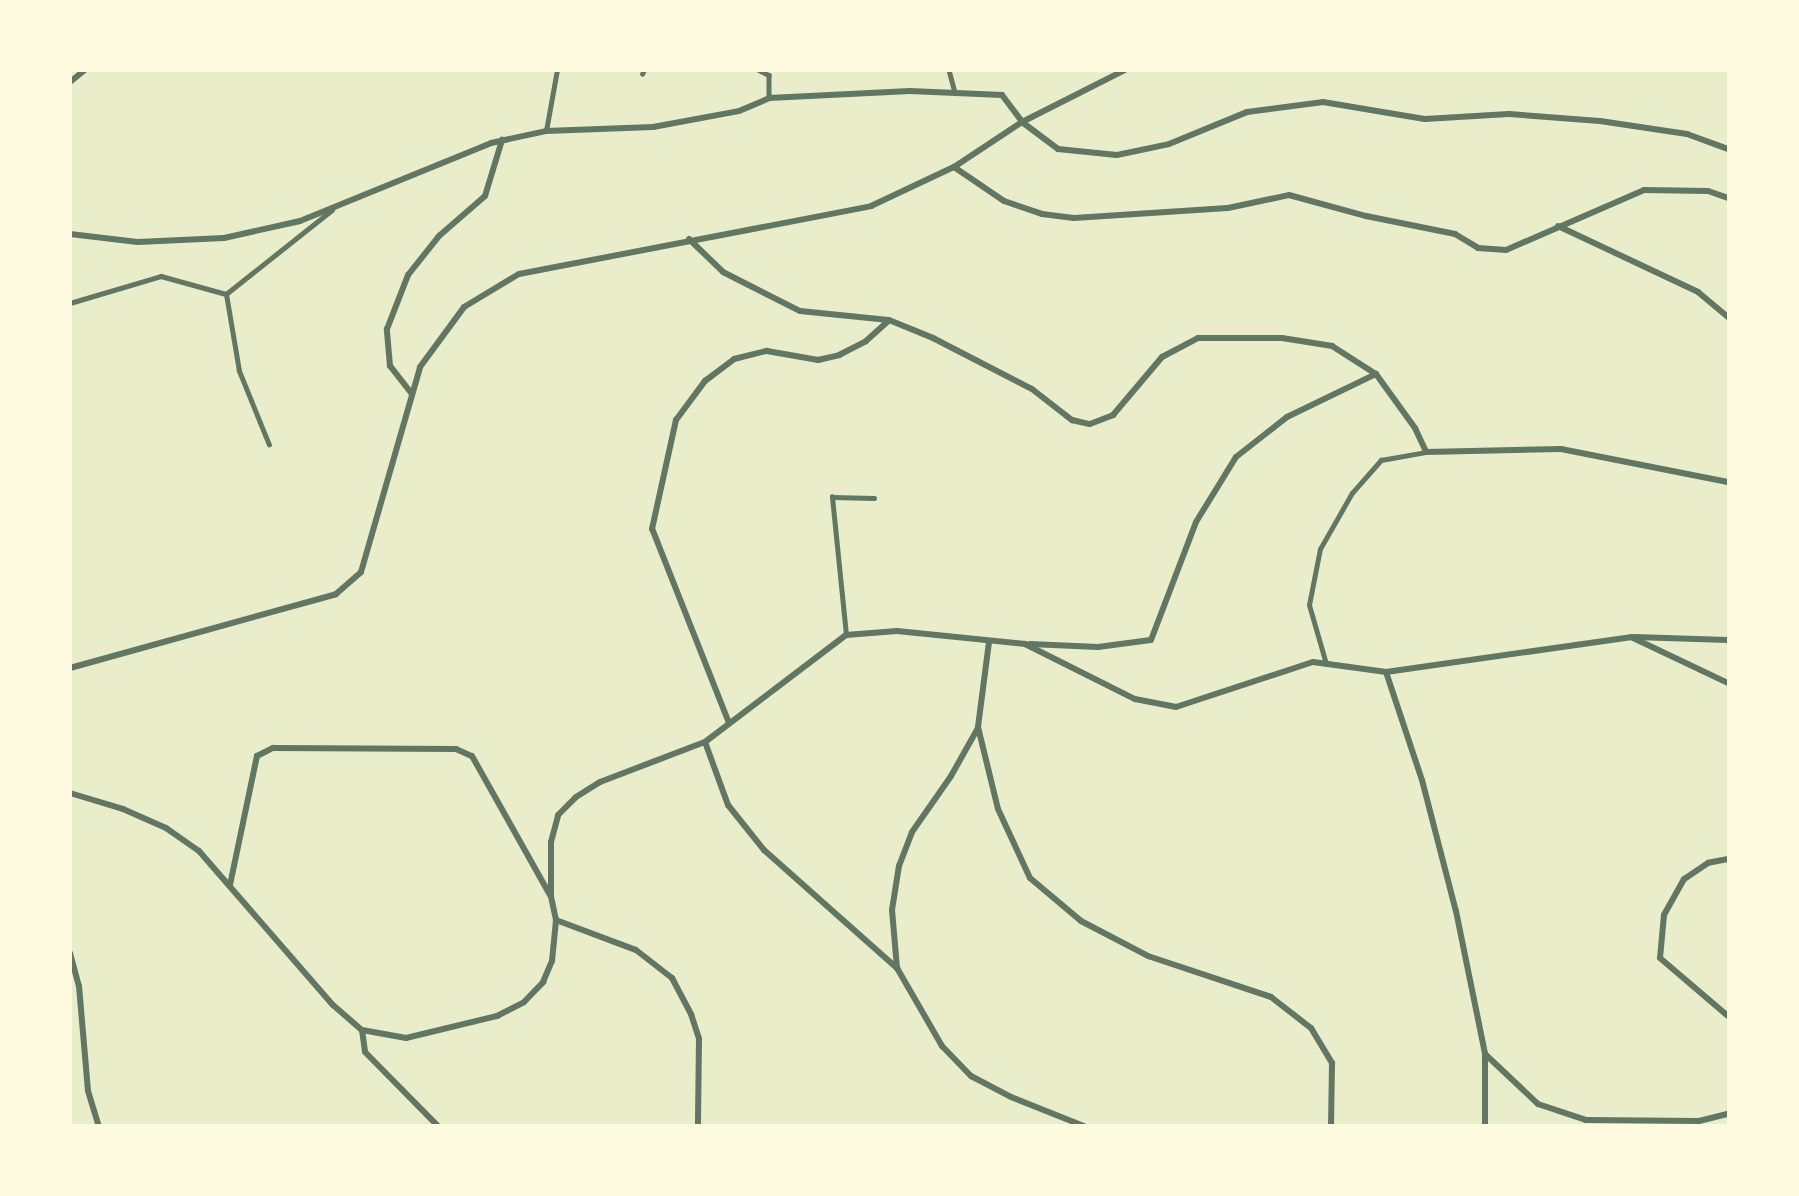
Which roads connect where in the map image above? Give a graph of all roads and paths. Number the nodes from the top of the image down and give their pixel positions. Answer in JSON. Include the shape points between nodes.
{"nodes":[{"id":1,"x":85,"y":70,"type":"edge"},
{"id":2,"x":557,"y":70,"type":"edge"},
{"id":3,"x":759,"y":70,"type":"edge"},
{"id":4,"x":949,"y":70,"type":"edge"},
{"id":5,"x":1125,"y":70,"type":"edge"},
{"id":6,"x":70,"y":82,"type":"edge"},
{"id":7,"x":955,"y":92,"type":"junction"},
{"id":8,"x":769,"y":98,"type":"junction"},
{"id":9,"x":1022,"y":122,"type":"junction"},
{"id":10,"x":546,"y":131,"type":"junction"},
{"id":11,"x":502,"y":140,"type":"junction"},
{"id":12,"x":1728,"y":149,"type":"edge"},
{"id":13,"x":954,"y":167,"type":"junction"},
{"id":14,"x":1728,"y":198,"type":"edge"},
{"id":15,"x":339,"y":205,"type":"junction"},
{"id":16,"x":1558,"y":226,"type":"junction"},
{"id":17,"x":70,"y":234,"type":"edge"},
{"id":18,"x":689,"y":239,"type":"junction"},
{"id":19,"x":226,"y":294,"type":"junction"},
{"id":20,"x":70,"y":303,"type":"edge"},
{"id":21,"x":1728,"y":317,"type":"edge"},
{"id":22,"x":889,"y":320,"type":"junction"},
{"id":23,"x":1376,"y":374,"type":"junction"},
{"id":24,"x":412,"y":394,"type":"junction"},
{"id":25,"x":269,"y":445,"type":"dead end"},
{"id":26,"x":1426,"y":452,"type":"junction"},
{"id":27,"x":1728,"y":482,"type":"edge"},
{"id":28,"x":874,"y":498,"type":"dead end"},
{"id":29,"x":846,"y":635,"type":"junction"},
{"id":30,"x":1631,"y":637,"type":"junction"},
{"id":31,"x":1728,"y":640,"type":"edge"},
{"id":32,"x":989,"y":642,"type":"junction"},
{"id":33,"x":1025,"y":644,"type":"junction"},
{"id":34,"x":1326,"y":664,"type":"junction"},
{"id":35,"x":70,"y":668,"type":"edge"},
{"id":36,"x":1386,"y":672,"type":"junction"},
{"id":37,"x":1728,"y":683,"type":"edge"},
{"id":38,"x":729,"y":723,"type":"junction"},
{"id":39,"x":978,"y":727,"type":"junction"},
{"id":40,"x":705,"y":742,"type":"junction"},
{"id":41,"x":70,"y":793,"type":"edge"},
{"id":42,"x":1728,"y":859,"type":"edge"},
{"id":43,"x":230,"y":885,"type":"junction"},
{"id":44,"x":551,"y":896,"type":"junction"},
{"id":45,"x":556,"y":920,"type":"junction"},
{"id":46,"x":70,"y":953,"type":"edge"},
{"id":47,"x":897,"y":968,"type":"junction"},
{"id":48,"x":1728,"y":1016,"type":"edge"},
{"id":49,"x":362,"y":1030,"type":"junction"},
{"id":50,"x":1485,"y":1054,"type":"junction"},
{"id":51,"x":1728,"y":1114,"type":"edge"},
{"id":52,"x":99,"y":1125,"type":"edge"},
{"id":53,"x":438,"y":1125,"type":"edge"},
{"id":54,"x":698,"y":1125,"type":"edge"},
{"id":55,"x":1084,"y":1125,"type":"edge"},
{"id":56,"x":1331,"y":1125,"type":"edge"},
{"id":57,"x":1485,"y":1125,"type":"edge"}],
"edges":[{"from":1,"to":6,"type":"street"},
{"from":2,"to":10,"type":"lane"},
{"from":3,"to":8,"type":"lane","via":[[769,75]]},
{"from":4,"to":7,"type":"lane"},
{"from":5,"to":9,"type":"street"},
{"from":7,"to":8,"type":"street"},
{"from":7,"to":9,"type":"street","via":[[1002,95]]},
{"from":8,"to":10,"type":"street","via":[[739,111],[653,127]]},
{"from":9,"to":12,"type":"street","via":[[1058,149],[1117,155],[1169,144],[1247,112],[1323,102],[1425,119],[1509,114],[1600,121],[1687,134]]},
{"from":9,"to":13,"type":"street"},
{"from":10,"to":11,"type":"street"},
{"from":11,"to":15,"type":"street"},
{"from":11,"to":24,"type":"street","via":[[485,196],[439,236],[408,275],[387,329],[390,366]]},
{"from":13,"to":16,"type":"street","via":[[1005,201],[1042,214],[1074,218],[1228,208],[1289,195],[1455,234],[1478,248],[1506,250]]},
{"from":13,"to":18,"type":"street","via":[[871,206]]},
{"from":14,"to":16,"type":"street","via":[[1707,191],[1644,190]]},
{"from":15,"to":17,"type":"street","via":[[300,221],[224,238],[138,242]]},
{"from":15,"to":19,"type":"lane"},
{"from":16,"to":21,"type":"street","via":[[1698,292]]},
{"from":18,"to":22,"type":"street","via":[[723,272],[800,310]]},
{"from":18,"to":24,"type":"street","via":[[519,274],[464,307],[420,367]]},
{"from":19,"to":20,"type":"lane","via":[[161,276]]},
{"from":19,"to":25,"type":"lane","via":[[239,371]]},
{"from":22,"to":23,"type":"street","via":[[1032,389],[1072,420],[1090,424],[1113,415],[1162,357],[1198,338],[1282,338],[1332,346]]},
{"from":22,"to":38,"type":"street","via":[[866,341],[839,355],[818,360],[767,351],[734,359],[705,381],[676,420],[652,530]]},
{"from":23,"to":26,"type":"street","via":[[1415,428]]},
{"from":23,"to":33,"type":"street","via":[[1287,417],[1236,456],[1196,522],[1151,640],[1098,647]]},
{"from":24,"to":35,"type":"street","via":[[361,572],[336,594]]},
{"from":26,"to":27,"type":"street","via":[[1560,449]]},
{"from":26,"to":34,"type":"lane","via":[[1381,460],[1352,493],[1320,549],[1310,605]]},
{"from":28,"to":29,"type":"lane","via":[[832,497]]},
{"from":29,"to":32,"type":"street","via":[[897,631]]},
{"from":29,"to":38,"type":"street"},
{"from":30,"to":31,"type":"street"},
{"from":30,"to":36,"type":"street"},
{"from":30,"to":37,"type":"street"},
{"from":32,"to":33,"type":"street"},
{"from":32,"to":39,"type":"street"},
{"from":33,"to":34,"type":"street","via":[[1135,699],[1176,707],[1313,662]]},
{"from":34,"to":36,"type":"street"},
{"from":36,"to":50,"type":"street","via":[[1422,780],[1456,911]]},
{"from":38,"to":40,"type":"street"},
{"from":39,"to":47,"type":"street","via":[[951,776],[912,832],[899,866],[892,910]]},
{"from":39,"to":56,"type":"street","via":[[998,809],[1030,878],[1081,921],[1148,956],[1271,998],[1311,1028],[1332,1063]]},
{"from":40,"to":44,"type":"street","via":[[600,782],[564,809],[558,815],[551,842]]},
{"from":40,"to":47,"type":"street","via":[[728,805],[764,850]]},
{"from":41,"to":43,"type":"street","via":[[123,809],[166,828],[198,851]]},
{"from":42,"to":48,"type":"street","via":[[1708,863],[1684,879],[1664,915],[1660,958]]},
{"from":43,"to":44,"type":"street","via":[[257,756],[273,748],[456,749],[472,756]]},
{"from":43,"to":49,"type":"street","via":[[333,1005]]},
{"from":44,"to":45,"type":"street"},
{"from":45,"to":49,"type":"street","via":[[552,961],[543,982],[524,1002],[497,1016],[406,1038]]},
{"from":45,"to":54,"type":"street","via":[[636,950],[672,978],[699,1039]]},
{"from":46,"to":52,"type":"street","via":[[79,986],[88,1090]]},
{"from":47,"to":55,"type":"street","via":[[942,1046],[971,1076],[1011,1097]]},
{"from":49,"to":53,"type":"street","via":[[366,1052]]},
{"from":50,"to":51,"type":"street","via":[[1538,1104],[1586,1120],[1699,1121]]},
{"from":50,"to":57,"type":"street"}]}
